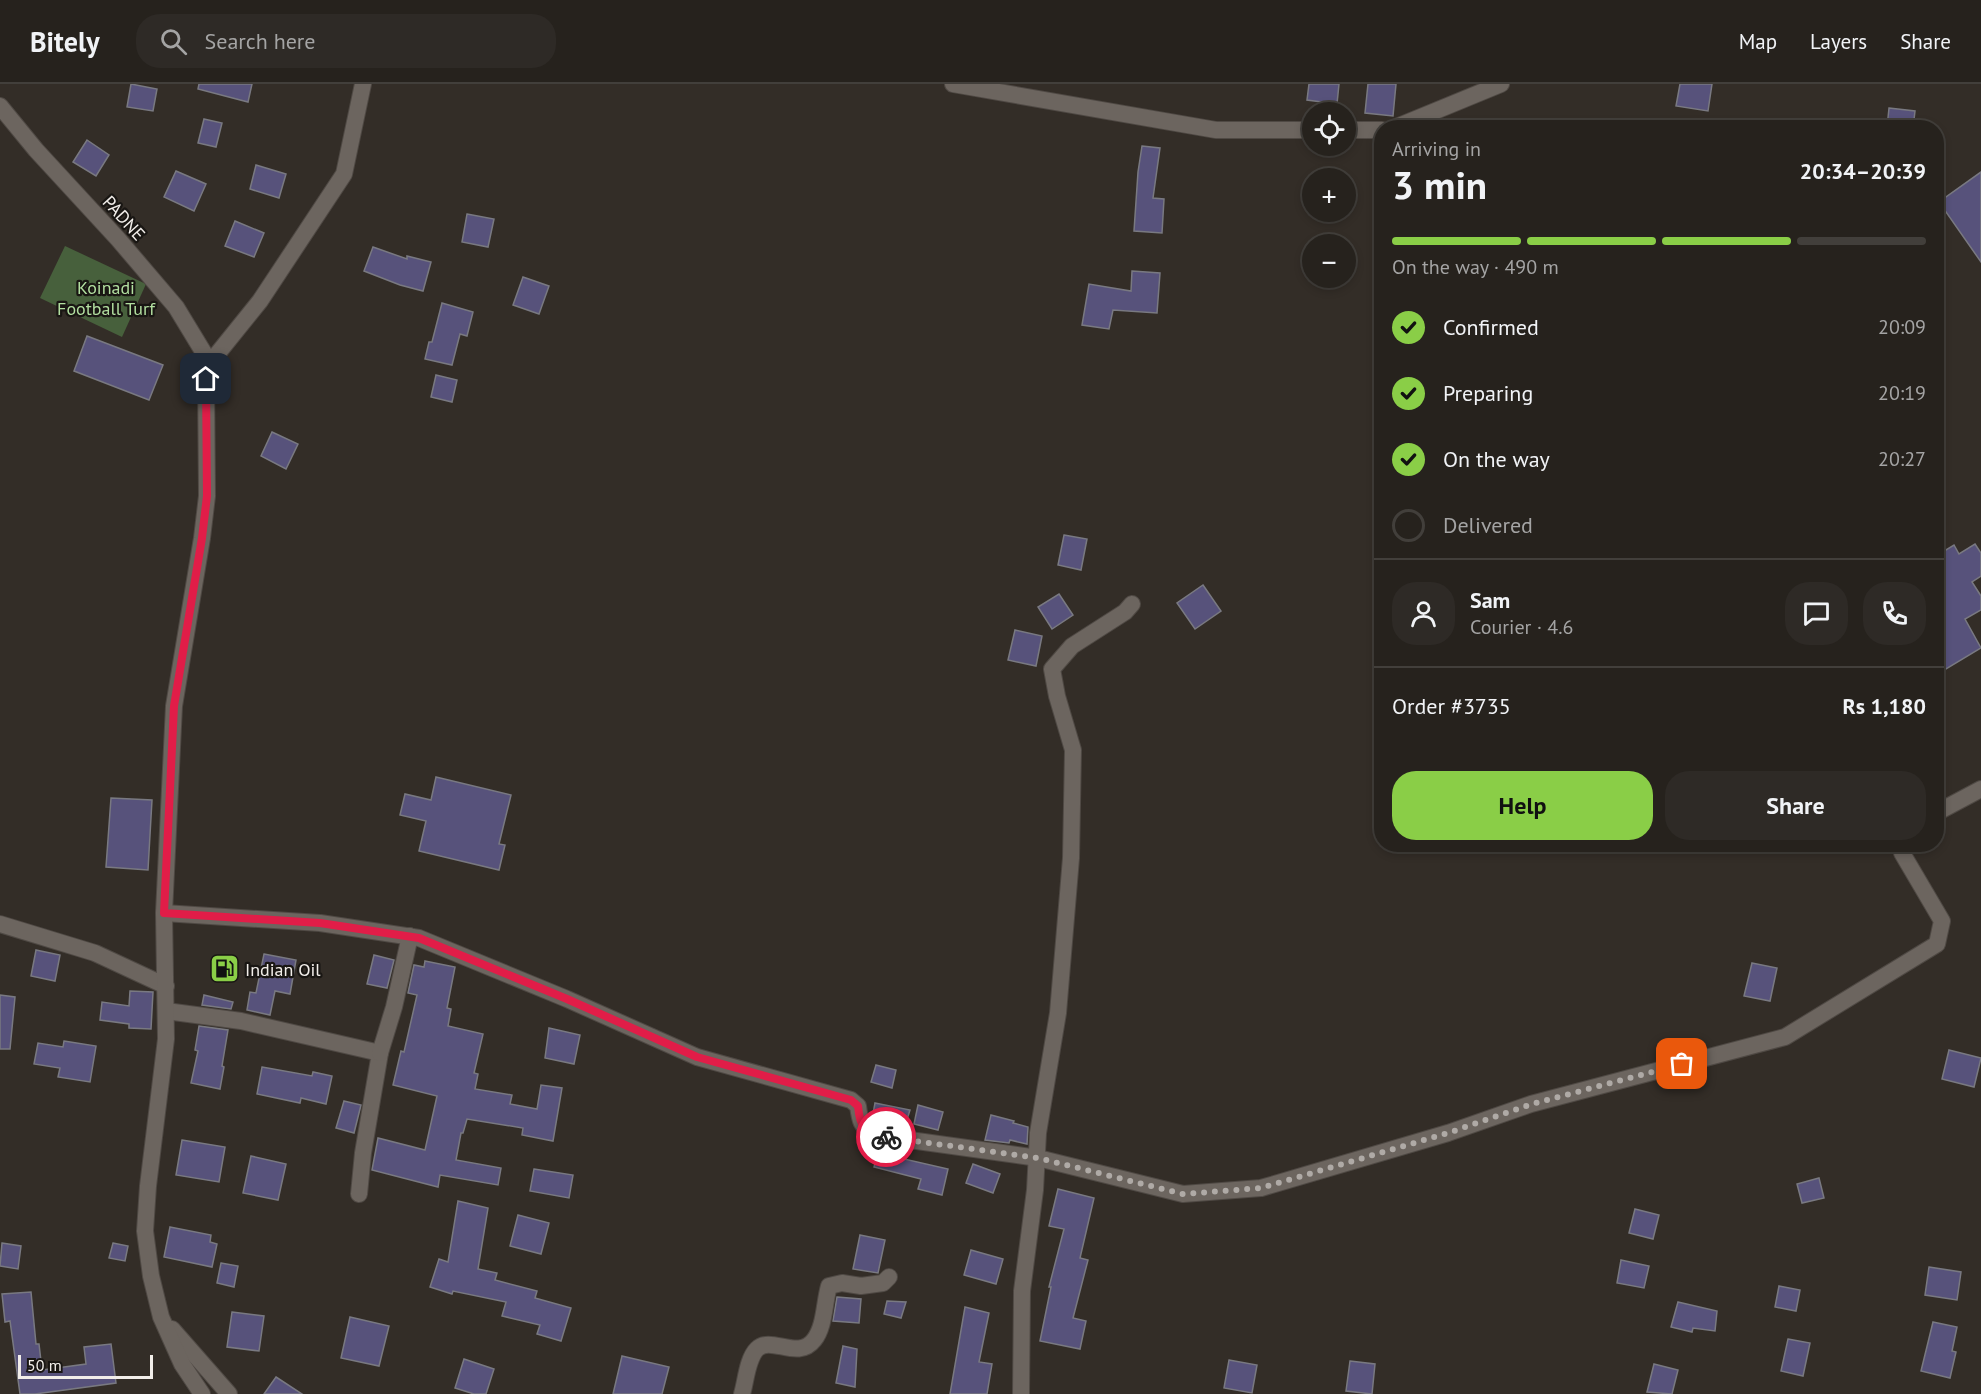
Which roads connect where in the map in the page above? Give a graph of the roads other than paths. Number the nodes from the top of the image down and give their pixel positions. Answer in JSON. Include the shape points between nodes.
{"nodes":[{"id":1,"x":363,"y":84,"type":"edge"},
{"id":2,"x":953,"y":84,"type":"edge"},
{"id":3,"x":1500,"y":84,"type":"edge"},
{"id":4,"x":0,"y":106,"type":"edge"},
{"id":5,"x":1413,"y":120,"type":"edge"},
{"id":6,"x":1302,"y":130,"type":"edge"},
{"id":7,"x":1356,"y":130,"type":"edge"},
{"id":8,"x":1374,"y":130,"type":"edge"},
{"id":9,"x":210,"y":363,"type":"junction"},
{"id":10,"x":1132,"y":604,"type":"dead end"},
{"id":11,"x":1981,"y":789,"type":"edge"},
{"id":12,"x":1944,"y":809,"type":"edge"},
{"id":13,"x":1902,"y":852,"type":"edge"},
{"id":14,"x":164,"y":913,"type":"junction"},
{"id":15,"x":0,"y":924,"type":"edge"},
{"id":16,"x":410,"y":936,"type":"junction"},
{"id":17,"x":166,"y":986,"type":"junction"},
{"id":18,"x":166,"y":1011,"type":"junction"},
{"id":19,"x":380,"y":1053,"type":"junction"},
{"id":20,"x":1038,"y":1158,"type":"junction"},
{"id":21,"x":359,"y":1194,"type":"dead end"},
{"id":22,"x":889,"y":1277,"type":"dead end"},
{"id":23,"x":161,"y":1317,"type":"junction"},
{"id":24,"x":189,"y":1375,"type":"junction"},
{"id":25,"x":193,"y":1394,"type":"edge"},
{"id":26,"x":202,"y":1394,"type":"edge"},
{"id":27,"x":229,"y":1394,"type":"edge"},
{"id":28,"x":742,"y":1394,"type":"edge"},
{"id":29,"x":1021,"y":1394,"type":"edge"}],
"edges":[{"from":1,"to":9,"type":"street","via":[[344,174],[260,301]]},
{"from":2,"to":6,"type":"street","via":[[1216,130]]},
{"from":3,"to":5,"type":"street"},
{"from":4,"to":9,"type":"street","name":"PADNE","via":[[176,307]]},
{"from":7,"to":8,"type":"street"},
{"from":9,"to":14,"type":"street","via":[[206,379],[207,496],[174,706]]},
{"from":10,"to":20,"type":"street","via":[[1072,646],[1052,669],[1073,750],[1071,858],[1058,1013],[1038,1133]]},
{"from":11,"to":12,"type":"street"},
{"from":13,"to":20,"type":"street","via":[[1942,921],[1936,944],[1785,1037],[1532,1104],[1261,1188],[1183,1194]]},
{"from":14,"to":16,"type":"street","via":[[320,923]]},
{"from":14,"to":17,"type":"street"},
{"from":15,"to":17,"type":"street","via":[[95,953]]},
{"from":16,"to":19,"type":"street"},
{"from":16,"to":20,"type":"street","via":[[697,1057],[851,1100],[858,1106],[860,1122],[874,1135]]},
{"from":17,"to":18,"type":"street"},
{"from":18,"to":19,"type":"street","via":[[252,1023]]},
{"from":18,"to":23,"type":"street","via":[[146,1231]]},
{"from":19,"to":21,"type":"street"},
{"from":20,"to":29,"type":"street","via":[[1022,1291]]},
{"from":22,"to":28,"type":"street","via":[[884,1283],[829,1286],[815,1339],[797,1349],[764,1345],[756,1350]]},
{"from":23,"to":24,"type":"street"},
{"from":23,"to":27,"type":"street"},
{"from":24,"to":25,"type":"street"},
{"from":24,"to":26,"type":"street"}]}
